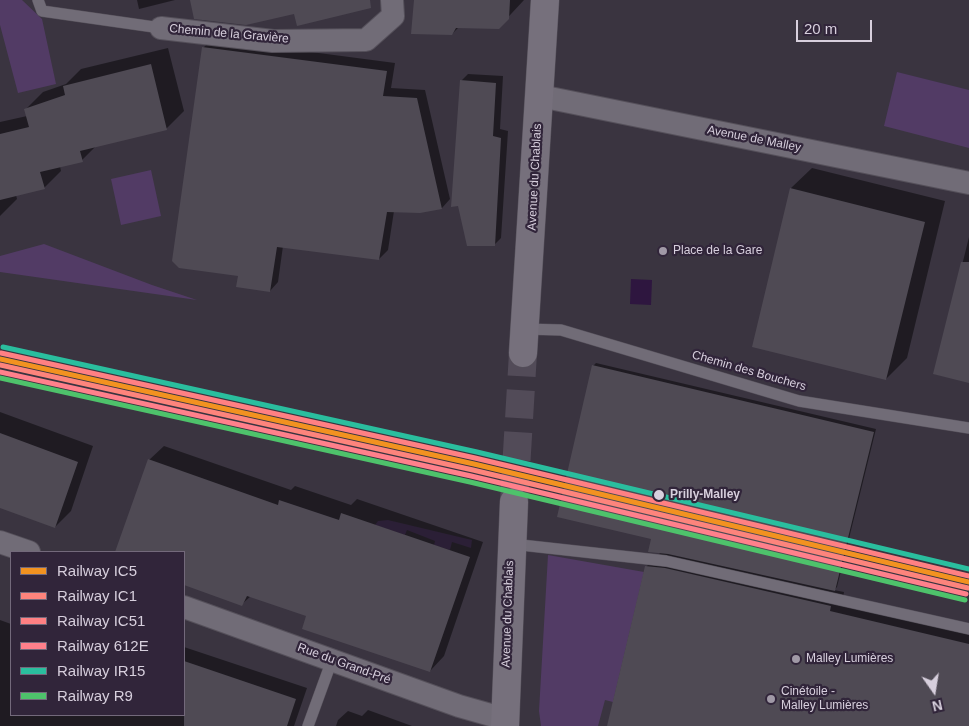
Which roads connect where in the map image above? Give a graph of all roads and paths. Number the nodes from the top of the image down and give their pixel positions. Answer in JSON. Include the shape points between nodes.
{"nodes":[{"id":1,"x":392,"y":0,"type":"edge"},
{"id":2,"x":545,"y":0,"type":"edge"},
{"id":3,"x":40,"y":6,"type":"edge"},
{"id":4,"x":161,"y":28,"type":"joint"},
{"id":5,"x":540,"y":96,"type":"junction"},
{"id":6,"x":969,"y":183,"type":"edge"},
{"id":7,"x":524,"y":341,"type":"joint"},
{"id":8,"x":969,"y":428,"type":"edge"},
{"id":9,"x":514,"y":502,"type":"tunnel mouth"},
{"id":10,"x":0,"y":542,"type":"edge"},
{"id":11,"x":511,"y":544,"type":"junction"},
{"id":12,"x":26,"y":551,"type":"edge"},
{"id":13,"x":185,"y":607,"type":"edge"},
{"id":14,"x":969,"y":629,"type":"edge"},
{"id":15,"x":332,"y":660,"type":"junction"},
{"id":16,"x":505,"y":722,"type":"edge"},
{"id":17,"x":308,"y":726,"type":"edge"}],
"edges":[{"from":1,"to":4,"type":"street","name":"Chemin de la Gravière","via":[[393,16],[366,40],[273,41]]},
{"from":2,"to":5,"type":"main road","name":"Avenue du Chablais"},
{"from":3,"to":4,"type":"lane","name":"Chemin de la Gravière"},
{"from":5,"to":6,"type":"street","name":"Avenue de Malley"},
{"from":5,"to":7,"type":"main road","name":"Avenue du Chablais"},
{"from":7,"to":8,"type":"lane","name":"Chemin des Bouchers","via":[[561,330],[799,401]]},
{"from":9,"to":11,"type":"main road","name":"Avenue du Chablais"},
{"from":10,"to":12,"type":"street"},
{"from":11,"to":14,"type":"lane","via":[[666,561]]},
{"from":11,"to":16,"type":"main road","name":"Avenue du Chablais"},
{"from":13,"to":15,"type":"street","name":"Rue du Grand-Pré"},
{"from":15,"to":16,"type":"street","name":"Rue du Grand-Pré"},
{"from":15,"to":17,"type":"lane"}]}
